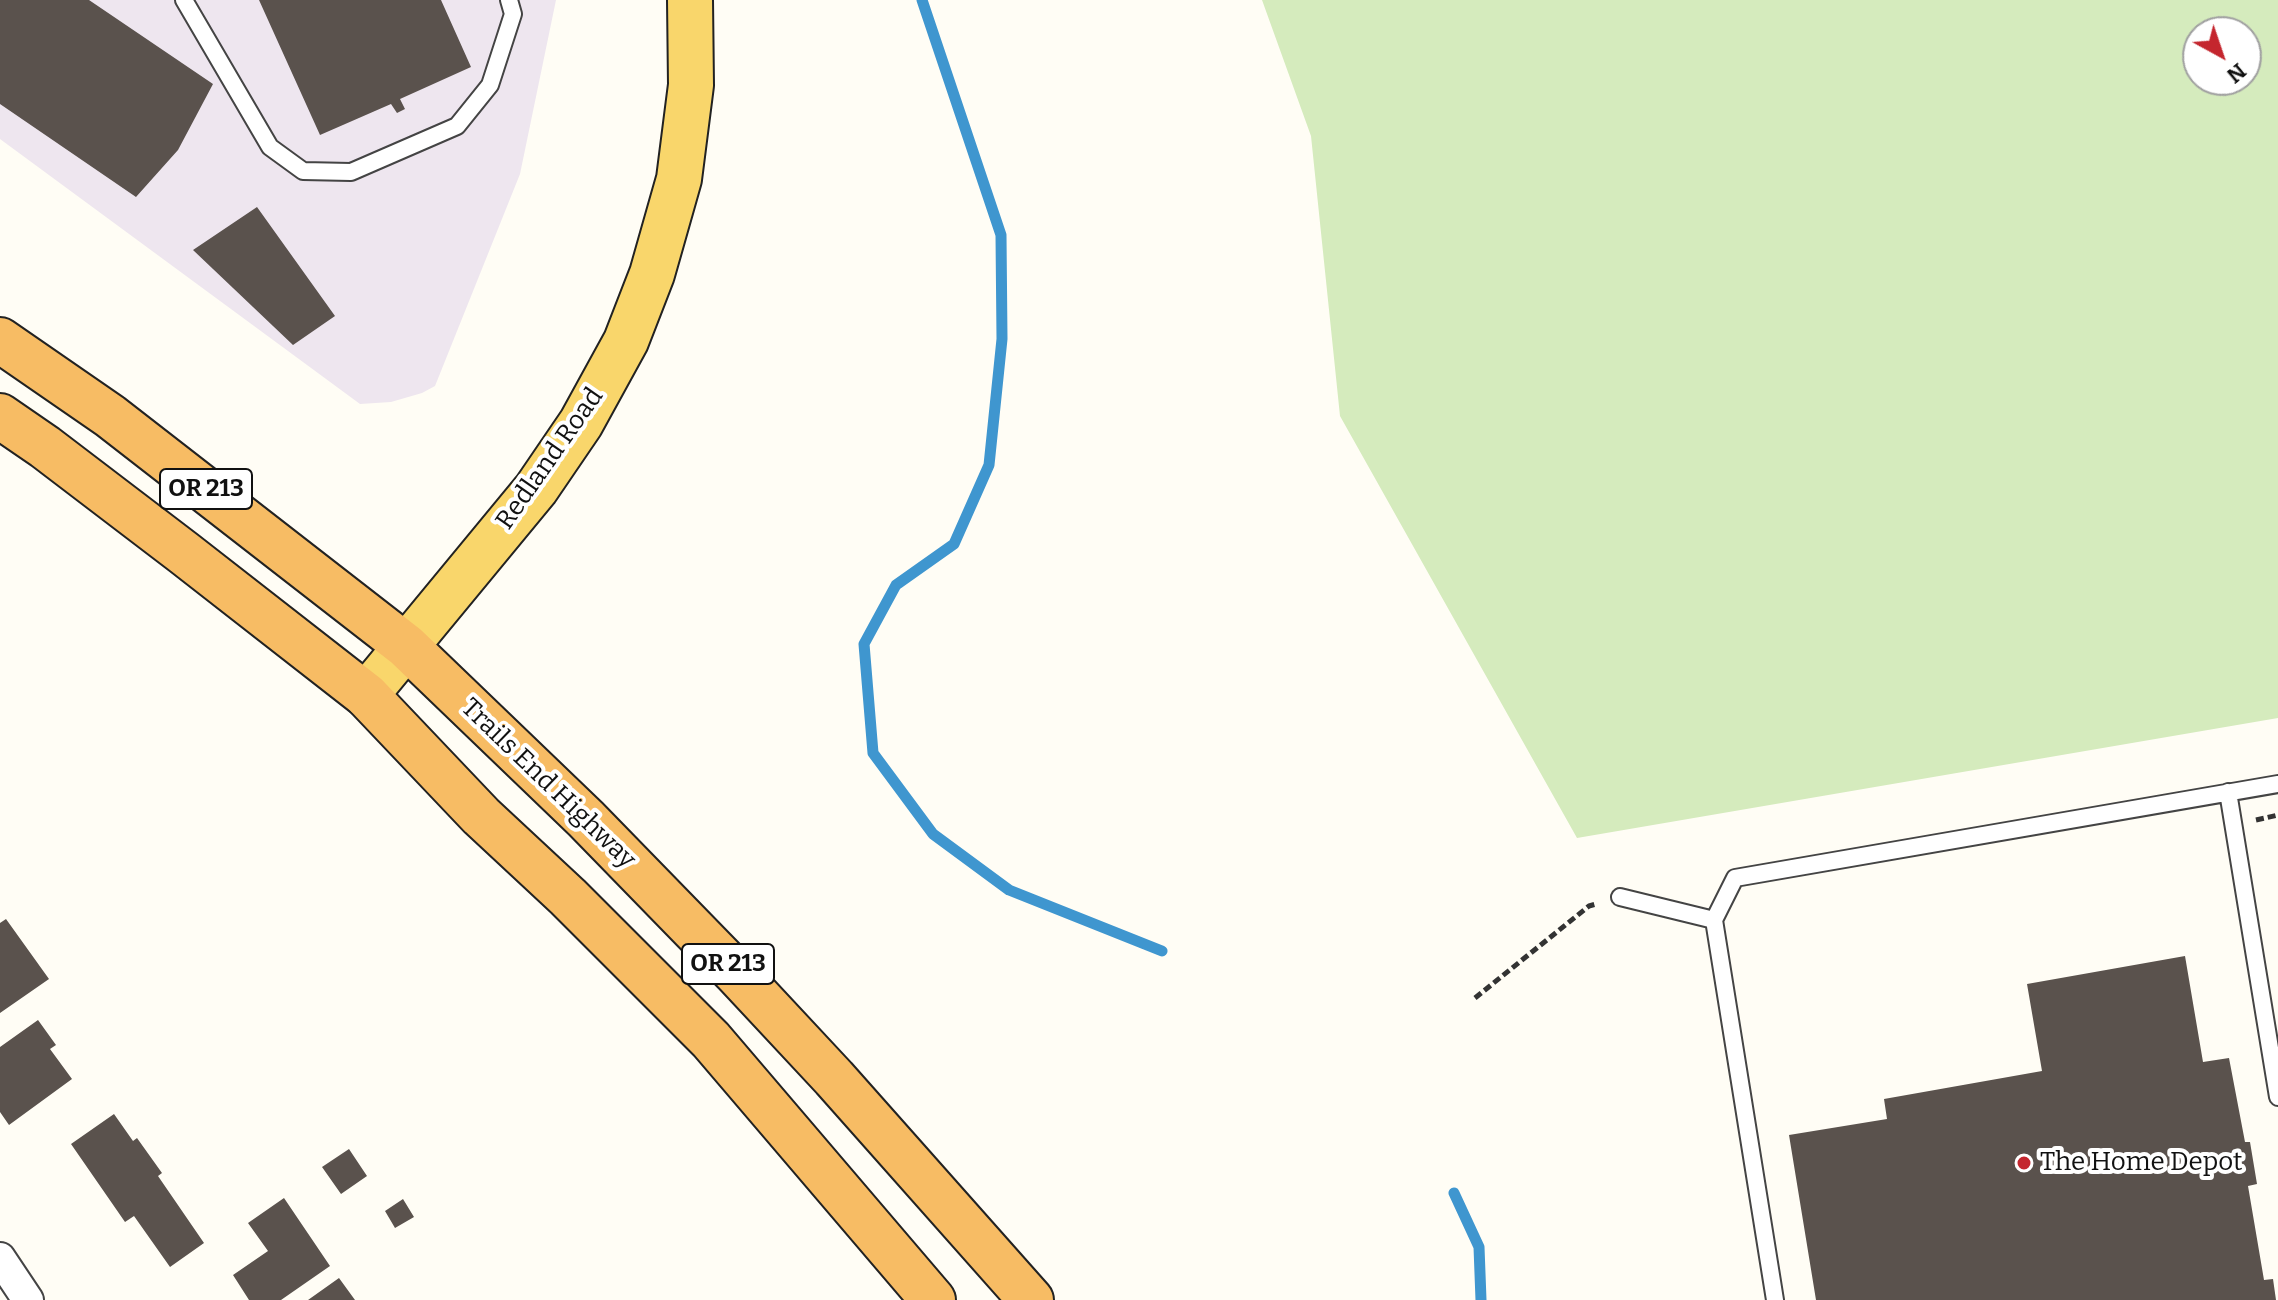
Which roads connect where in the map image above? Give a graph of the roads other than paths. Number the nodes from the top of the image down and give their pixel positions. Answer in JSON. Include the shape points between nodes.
{"nodes":[{"id":1,"x":184,"y":0,"type":"edge"},
{"id":2,"x":509,"y":0,"type":"edge"},
{"id":3,"x":690,"y":0,"type":"edge"},
{"id":4,"x":0,"y":340,"type":"edge"},
{"id":5,"x":0,"y":416,"type":"edge"},
{"id":6,"x":406,"y":646,"type":"junction"},
{"id":7,"x":366,"y":695,"type":"junction"},
{"id":8,"x":2278,"y":784,"type":"edge"},
{"id":9,"x":2228,"y":792,"type":"junction"},
{"id":10,"x":1620,"y":897,"type":"road end"},
{"id":11,"x":1714,"y":920,"type":"junction"},
{"id":12,"x":2278,"y":1097,"type":"edge"},
{"id":13,"x":0,"y":1258,"type":"edge"},
{"id":14,"x":28,"y":1300,"type":"edge"},
{"id":15,"x":933,"y":1300,"type":"edge"},
{"id":16,"x":1031,"y":1300,"type":"edge"},
{"id":17,"x":1775,"y":1300,"type":"edge"}],
"edges":[{"from":1,"to":2,"type":"lane","via":[[270,147],[303,171],[351,172],[457,126],[490,85],[513,14]]},
{"from":3,"to":6,"type":"main road","name":"Redland Road","via":[[691,85],[679,179],[626,341],[581,423],[536,489]]},
{"from":4,"to":6,"type":"highway","name":"Trails End Highway","number":"OR 213","via":[[110,416]]},
{"from":5,"to":7,"type":"highway","number":"OR 213"},
{"from":6,"to":7,"type":"main road","name":"Redland Road"},
{"from":6,"to":16,"type":"highway","name":"Trails End Highway","number":"OR 213","via":[[737,974]]},
{"from":7,"to":15,"type":"highway","number":"OR 213","via":[[481,816],[711,1040]]},
{"from":8,"to":9,"type":"lane"},
{"from":9,"to":11,"type":"lane","via":[[1735,878]]},
{"from":9,"to":12,"type":"lane"},
{"from":10,"to":11,"type":"lane"},
{"from":11,"to":17,"type":"lane"},
{"from":13,"to":14,"type":"street"}]}
